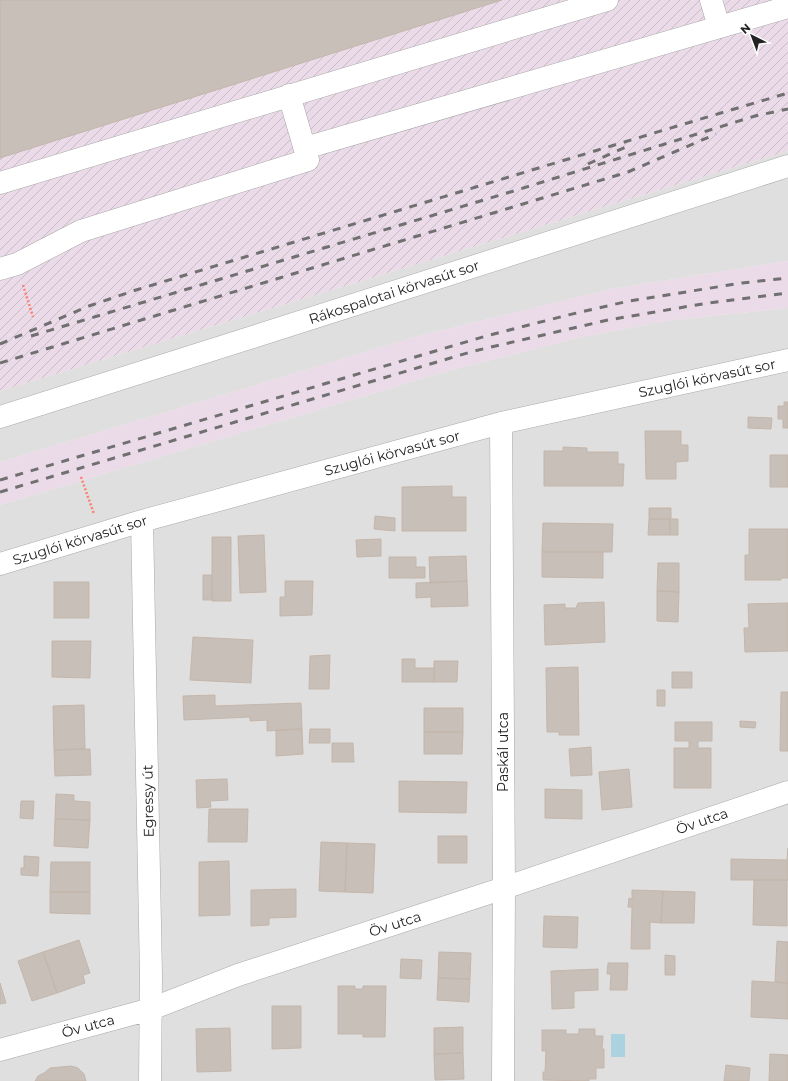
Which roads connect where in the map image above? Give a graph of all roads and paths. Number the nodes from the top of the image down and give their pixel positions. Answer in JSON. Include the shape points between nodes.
{"nodes":[{"id":1,"x":607,"y":0,"type":"edge"},
{"id":2,"x":711,"y":0,"type":"edge"},
{"id":3,"x":788,"y":7,"type":"edge"},
{"id":4,"x":718,"y":27,"type":"junction"},
{"id":5,"x":290,"y":95,"type":"junction"},
{"id":6,"x":305,"y":148,"type":"junction"},
{"id":7,"x":788,"y":166,"type":"edge"},
{"id":8,"x":0,"y":183,"type":"edge"},
{"id":9,"x":0,"y":268,"type":"edge"},
{"id":10,"x":24,"y":290,"type":"dead end"},
{"id":11,"x":34,"y":317,"type":"dead end"},
{"id":12,"x":788,"y":360,"type":"edge"},
{"id":13,"x":0,"y":417,"type":"edge"},
{"id":14,"x":501,"y":423,"type":"junction"},
{"id":15,"x":81,"y":477,"type":"dead end"},
{"id":16,"x":87,"y":496,"type":"dead end"},
{"id":17,"x":142,"y":521,"type":"junction"},
{"id":18,"x":0,"y":564,"type":"edge"},
{"id":19,"x":788,"y":792,"type":"edge"},
{"id":20,"x":504,"y":888,"type":"junction"},
{"id":21,"x":151,"y":1009,"type":"junction"},
{"id":22,"x":0,"y":1050,"type":"edge"},
{"id":23,"x":150,"y":1081,"type":"edge"},
{"id":24,"x":503,"y":1081,"type":"edge"}],
"edges":[{"from":1,"to":5,"type":"street"},
{"from":2,"to":4,"type":"street"},
{"from":3,"to":4,"type":"street"},
{"from":4,"to":6,"type":"street"},
{"from":5,"to":6,"type":"street"},
{"from":5,"to":8,"type":"street"},
{"from":6,"to":9,"type":"street","via":[[308,160],[81,231],[17,264]]},
{"from":7,"to":13,"type":"street","name":"Rákospalotai körvasút sor"},
{"from":10,"to":11,"type":"path"},
{"from":12,"to":14,"type":"street","name":"Szuglói körvasút sor"},
{"from":14,"to":17,"type":"street","name":"Szuglói körvasút sor"},
{"from":14,"to":20,"type":"street","name":"Paskál utca"},
{"from":15,"to":16,"type":"path"},
{"from":17,"to":18,"type":"street","name":"Szuglói körvasút sor"},
{"from":17,"to":21,"type":"street","name":"Egressy út"},
{"from":19,"to":20,"type":"street","name":"Öv utca"},
{"from":20,"to":21,"type":"street","name":"Öv utca","via":[[238,975]]},
{"from":20,"to":24,"type":"street","name":"Paskál utca"},
{"from":21,"to":22,"type":"street","name":"Öv utca"},
{"from":21,"to":23,"type":"street","name":"Egressy út"}]}
